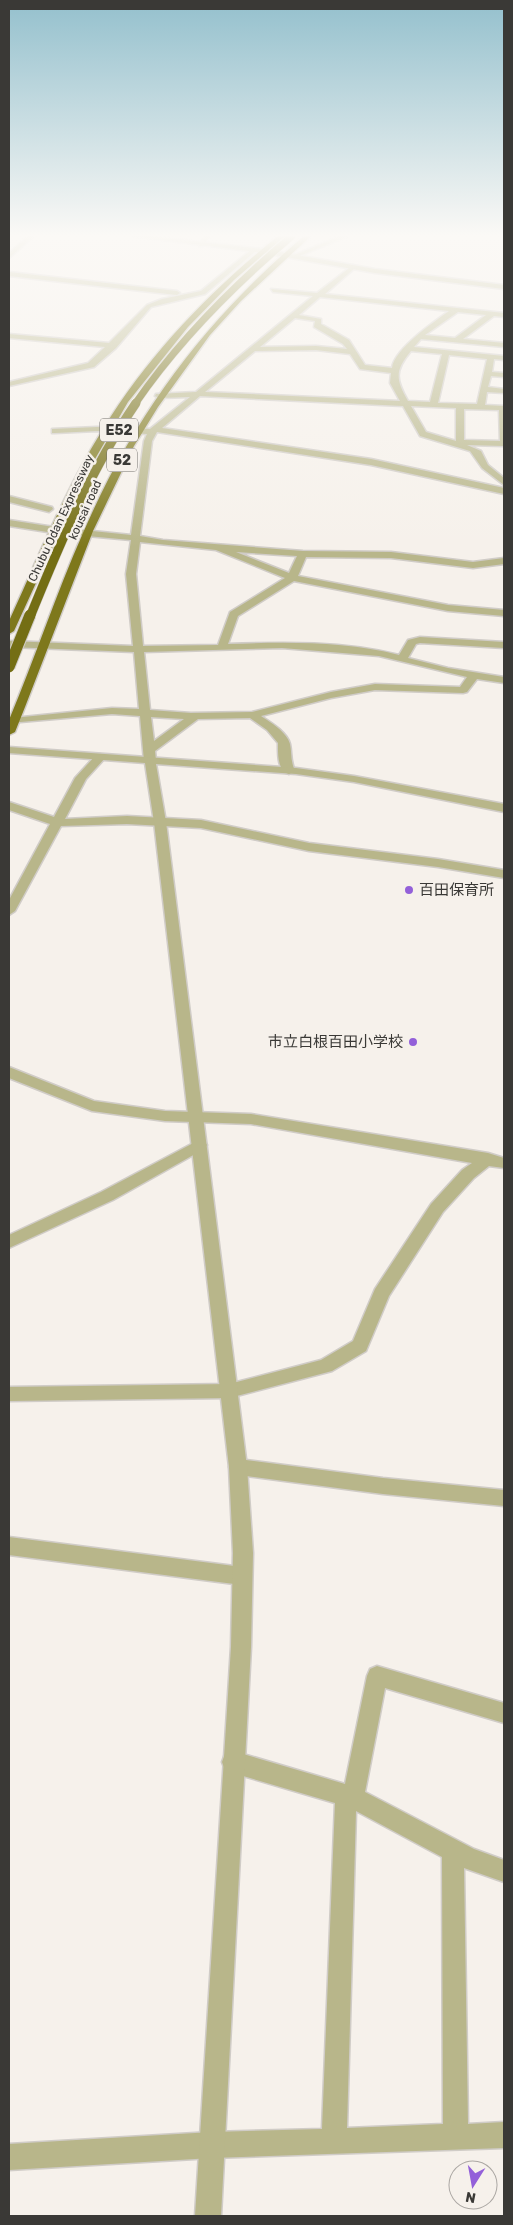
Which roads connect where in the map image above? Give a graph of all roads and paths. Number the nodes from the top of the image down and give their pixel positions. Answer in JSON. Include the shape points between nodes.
{"nodes":[{"id":1,"x":49,"y":340,"type":"edge"},
{"id":2,"x":118,"y":340,"type":"edge"},
{"id":3,"x":173,"y":340,"type":"edge"},
{"id":4,"x":177,"y":340,"type":"edge"},
{"id":5,"x":183,"y":340,"type":"edge"},
{"id":6,"x":202,"y":340,"type":"edge"},
{"id":7,"x":264,"y":340,"type":"edge"},
{"id":8,"x":342,"y":340,"type":"edge"},
{"id":9,"x":415,"y":340,"type":"edge"},
{"id":10,"x":446,"y":340,"type":"edge"},
{"id":11,"x":498,"y":340,"type":"edge"},
{"id":12,"x":455,"y":341,"type":"joint"},
{"id":13,"x":493,"y":344,"type":"junction"},
{"id":14,"x":504,"y":345,"type":"edge"},
{"id":15,"x":113,"y":346,"type":"junction"},
{"id":16,"x":253,"y":349,"type":"junction"},
{"id":17,"x":408,"y":349,"type":"junction"},
{"id":18,"x":352,"y":352,"type":"junction"},
{"id":19,"x":446,"y":353,"type":"junction"},
{"id":20,"x":491,"y":357,"type":"junction"},
{"id":21,"x":504,"y":358,"type":"edge"},
{"id":22,"x":395,"y":370,"type":"junction"},
{"id":23,"x":488,"y":374,"type":"junction"},
{"id":24,"x":504,"y":375,"type":"edge"},
{"id":25,"x":9,"y":384,"type":"edge"},
{"id":26,"x":484,"y":390,"type":"junction"},
{"id":27,"x":504,"y":391,"type":"edge"},
{"id":28,"x":197,"y":394,"type":"junction"},
{"id":29,"x":159,"y":396,"type":"junction"},
{"id":30,"x":407,"y":405,"type":"junction"},
{"id":31,"x":433,"y":406,"type":"junction"},
{"id":32,"x":460,"y":407,"type":"junction"},
{"id":33,"x":480,"y":408,"type":"junction"},
{"id":34,"x":503,"y":408,"type":"edge"},
{"id":35,"x":107,"y":429,"type":"junction"},
{"id":36,"x":55,"y":431,"type":"dead end"},
{"id":37,"x":137,"y":431,"type":"junction"},
{"id":38,"x":154,"y":431,"type":"junction"},
{"id":39,"x":504,"y":442,"type":"edge"},
{"id":40,"x":458,"y":443,"type":"junction"},
{"id":41,"x":504,"y":482,"type":"edge"},
{"id":42,"x":504,"y":491,"type":"edge"},
{"id":43,"x":9,"y":499,"type":"edge"},
{"id":44,"x":49,"y":509,"type":"dead end"},
{"id":45,"x":9,"y":523,"type":"edge"},
{"id":46,"x":54,"y":530,"type":"junction"},
{"id":47,"x":87,"y":533,"type":"junction"},
{"id":48,"x":134,"y":538,"type":"junction"},
{"id":49,"x":219,"y":548,"type":"junction"},
{"id":50,"x":304,"y":554,"type":"junction"},
{"id":51,"x":504,"y":561,"type":"edge"},
{"id":52,"x":292,"y":578,"type":"junction"},
{"id":53,"x":504,"y":613,"type":"edge"},
{"id":54,"x":9,"y":631,"type":"edge"},
{"id":55,"x":9,"y":644,"type":"edge"},
{"id":56,"x":45,"y":645,"type":"junction"},
{"id":57,"x":504,"y":645,"type":"edge"},
{"id":58,"x":222,"y":647,"type":"junction"},
{"id":59,"x":9,"y":648,"type":"edge"},
{"id":60,"x":138,"y":649,"type":"junction"},
{"id":61,"x":402,"y":660,"type":"junction"},
{"id":62,"x":9,"y":667,"type":"edge"},
{"id":63,"x":474,"y":676,"type":"junction"},
{"id":64,"x":504,"y":680,"type":"edge"},
{"id":65,"x":145,"y":714,"type":"junction"},
{"id":66,"x":252,"y":715,"type":"junction"},
{"id":67,"x":195,"y":716,"type":"junction"},
{"id":68,"x":11,"y":727,"type":"edge"},
{"id":69,"x":9,"y":750,"type":"edge"},
{"id":70,"x":149,"y":755,"type":"junction"},
{"id":71,"x":100,"y":757,"type":"junction"},
{"id":72,"x":289,"y":771,"type":"junction"},
{"id":73,"x":9,"y":806,"type":"edge"},
{"id":74,"x":504,"y":808,"type":"edge"},
{"id":75,"x":58,"y":822,"type":"junction"},
{"id":76,"x":160,"y":822,"type":"junction"},
{"id":77,"x":504,"y":874,"type":"edge"},
{"id":78,"x":9,"y":911,"type":"edge"},
{"id":79,"x":9,"y":1072,"type":"edge"},
{"id":80,"x":196,"y":1118,"type":"junction"},
{"id":81,"x":199,"y":1146,"type":"junction"},
{"id":82,"x":496,"y":1161,"type":"edge"},
{"id":83,"x":9,"y":1242,"type":"edge"},
{"id":84,"x":229,"y":1391,"type":"junction"},
{"id":85,"x":9,"y":1394,"type":"edge"},
{"id":86,"x":238,"y":1467,"type":"junction"},
{"id":87,"x":504,"y":1498,"type":"edge"},
{"id":88,"x":9,"y":1546,"type":"edge"},
{"id":89,"x":242,"y":1576,"type":"junction"},
{"id":90,"x":504,"y":1713,"type":"edge"},
{"id":91,"x":233,"y":1762,"type":"junction"},
{"id":92,"x":349,"y":1796,"type":"junction"},
{"id":93,"x":452,"y":1850,"type":"junction"},
{"id":94,"x":504,"y":1871,"type":"edge"},
{"id":95,"x":504,"y":2135,"type":"edge"},
{"id":96,"x":456,"y":2137,"type":"junction"},
{"id":97,"x":334,"y":2141,"type":"junction"},
{"id":98,"x":212,"y":2145,"type":"junction"},
{"id":99,"x":9,"y":2157,"type":"edge"},
{"id":100,"x":208,"y":2216,"type":"edge"}],
"edges":[{"from":1,"to":15,"type":"street"},
{"from":2,"to":15,"type":"street"},
{"from":3,"to":35,"type":"highway","name":"kousai road","number":"52"},
{"from":4,"to":59,"type":"highway","name":"Chubu Odan Expressway","number":"E52","via":[[130,400],[102,446],[77,492]]},
{"from":5,"to":62,"type":"highway","name":"Chubu Odan Expressway","number":"E52","bridge":true,"via":[[136,401],[84,493]]},
{"from":6,"to":29,"type":"highway","name":"kousai road","number":"52"},
{"from":7,"to":16,"type":"street"},
{"from":8,"to":18,"type":"street"},
{"from":9,"to":17,"type":"street"},
{"from":10,"to":12,"type":"street"},
{"from":11,"to":13,"type":"street"},
{"from":12,"to":13,"type":"street"},
{"from":13,"to":14,"type":"street"},
{"from":15,"to":25,"type":"street","via":[[84,368]]},
{"from":16,"to":18,"type":"street","via":[[316,348]]},
{"from":16,"to":28,"type":"street"},
{"from":17,"to":19,"type":"street"},
{"from":17,"to":22,"type":"street"},
{"from":18,"to":22,"type":"street","via":[[366,368]]},
{"from":19,"to":20,"type":"street"},
{"from":19,"to":31,"type":"street"},
{"from":20,"to":21,"type":"street"},
{"from":20,"to":23,"type":"street"},
{"from":22,"to":30,"type":"street","via":[[394,383]]},
{"from":23,"to":24,"type":"street"},
{"from":23,"to":26,"type":"street"},
{"from":26,"to":27,"type":"street"},
{"from":26,"to":33,"type":"street"},
{"from":28,"to":29,"type":"street"},
{"from":28,"to":30,"type":"street"},
{"from":28,"to":38,"type":"street"},
{"from":29,"to":37,"type":"highway","name":"kousai road","number":"52"},
{"from":30,"to":31,"type":"street"},
{"from":30,"to":40,"type":"street","via":[[423,434]]},
{"from":31,"to":32,"type":"street"},
{"from":32,"to":33,"type":"street"},
{"from":32,"to":40,"type":"street"},
{"from":33,"to":34,"type":"street"},
{"from":34,"to":39,"type":"street"},
{"from":35,"to":36,"type":"street"},
{"from":35,"to":37,"type":"street"},
{"from":35,"to":46,"type":"highway","name":"kousai road","number":"52"},
{"from":37,"to":38,"type":"street"},
{"from":37,"to":47,"type":"highway","name":"kousai road","number":"52"},
{"from":38,"to":42,"type":"street","via":[[371,462]]},
{"from":38,"to":48,"type":"street","via":[[146,447]]},
{"from":39,"to":40,"type":"street"},
{"from":40,"to":41,"type":"street","via":[[478,453],[485,466]]},
{"from":43,"to":44,"type":"street"},
{"from":45,"to":46,"type":"street"},
{"from":46,"to":47,"type":"street"},
{"from":46,"to":54,"type":"highway","name":"kousai road","number":"52"},
{"from":47,"to":48,"type":"street"},
{"from":47,"to":56,"type":"highway","name":"kousai road","number":"52"},
{"from":48,"to":49,"type":"street"},
{"from":48,"to":60,"type":"street","via":[[130,574]]},
{"from":49,"to":50,"type":"street"},
{"from":49,"to":52,"type":"street"},
{"from":50,"to":51,"type":"street","via":[[391,556],[473,565]]},
{"from":50,"to":52,"type":"street"},
{"from":52,"to":53,"type":"street","via":[[448,608]]},
{"from":52,"to":58,"type":"street","via":[[234,614]]},
{"from":55,"to":56,"type":"street"},
{"from":56,"to":60,"type":"street"},
{"from":56,"to":68,"type":"highway","name":"kousai road","number":"52"},
{"from":57,"to":61,"type":"street","via":[[420,640],[412,642]]},
{"from":58,"to":60,"type":"street"},
{"from":58,"to":61,"type":"street","via":[[321,646],[379,653]]},
{"from":60,"to":65,"type":"street"},
{"from":61,"to":63,"type":"street"},
{"from":63,"to":64,"type":"street"},
{"from":63,"to":66,"type":"street","via":[[464,690],[375,687]]},
{"from":65,"to":67,"type":"street"},
{"from":65,"to":68,"type":"street","via":[[112,710]]},
{"from":65,"to":70,"type":"street"},
{"from":66,"to":67,"type":"street"},
{"from":66,"to":72,"type":"street","via":[[271,728],[284,743],[284,758]]},
{"from":67,"to":70,"type":"street"},
{"from":69,"to":71,"type":"street"},
{"from":70,"to":71,"type":"street"},
{"from":70,"to":72,"type":"street"},
{"from":70,"to":76,"type":"street"},
{"from":71,"to":75,"type":"street","via":[[81,778]]},
{"from":72,"to":74,"type":"street","via":[[354,779]]},
{"from":73,"to":75,"type":"street"},
{"from":75,"to":76,"type":"street"},
{"from":75,"to":78,"type":"street"},
{"from":76,"to":77,"type":"street","via":[[201,824],[309,847]]},
{"from":76,"to":80,"type":"street"},
{"from":79,"to":80,"type":"street","via":[[92,1106]]},
{"from":80,"to":81,"type":"street"},
{"from":80,"to":82,"type":"street","via":[[251,1119]]},
{"from":81,"to":83,"type":"street","via":[[107,1196]]},
{"from":81,"to":84,"type":"street"},
{"from":82,"to":84,"type":"street","via":[[468,1174],[437,1208],[381,1294],[360,1346],[326,1366]]},
{"from":84,"to":85,"type":"street"},
{"from":84,"to":86,"type":"street"},
{"from":86,"to":87,"type":"street"},
{"from":86,"to":89,"type":"street"},
{"from":88,"to":89,"type":"street"},
{"from":89,"to":91,"type":"street"},
{"from":90,"to":92,"type":"street","via":[[377,1676]]},
{"from":91,"to":92,"type":"street"},
{"from":91,"to":98,"type":"street"},
{"from":92,"to":93,"type":"street"},
{"from":92,"to":97,"type":"street"},
{"from":93,"to":94,"type":"street"},
{"from":93,"to":96,"type":"street"},
{"from":95,"to":96,"type":"street"},
{"from":96,"to":97,"type":"street"},
{"from":97,"to":98,"type":"street"},
{"from":98,"to":99,"type":"street"},
{"from":98,"to":100,"type":"street"}]}
